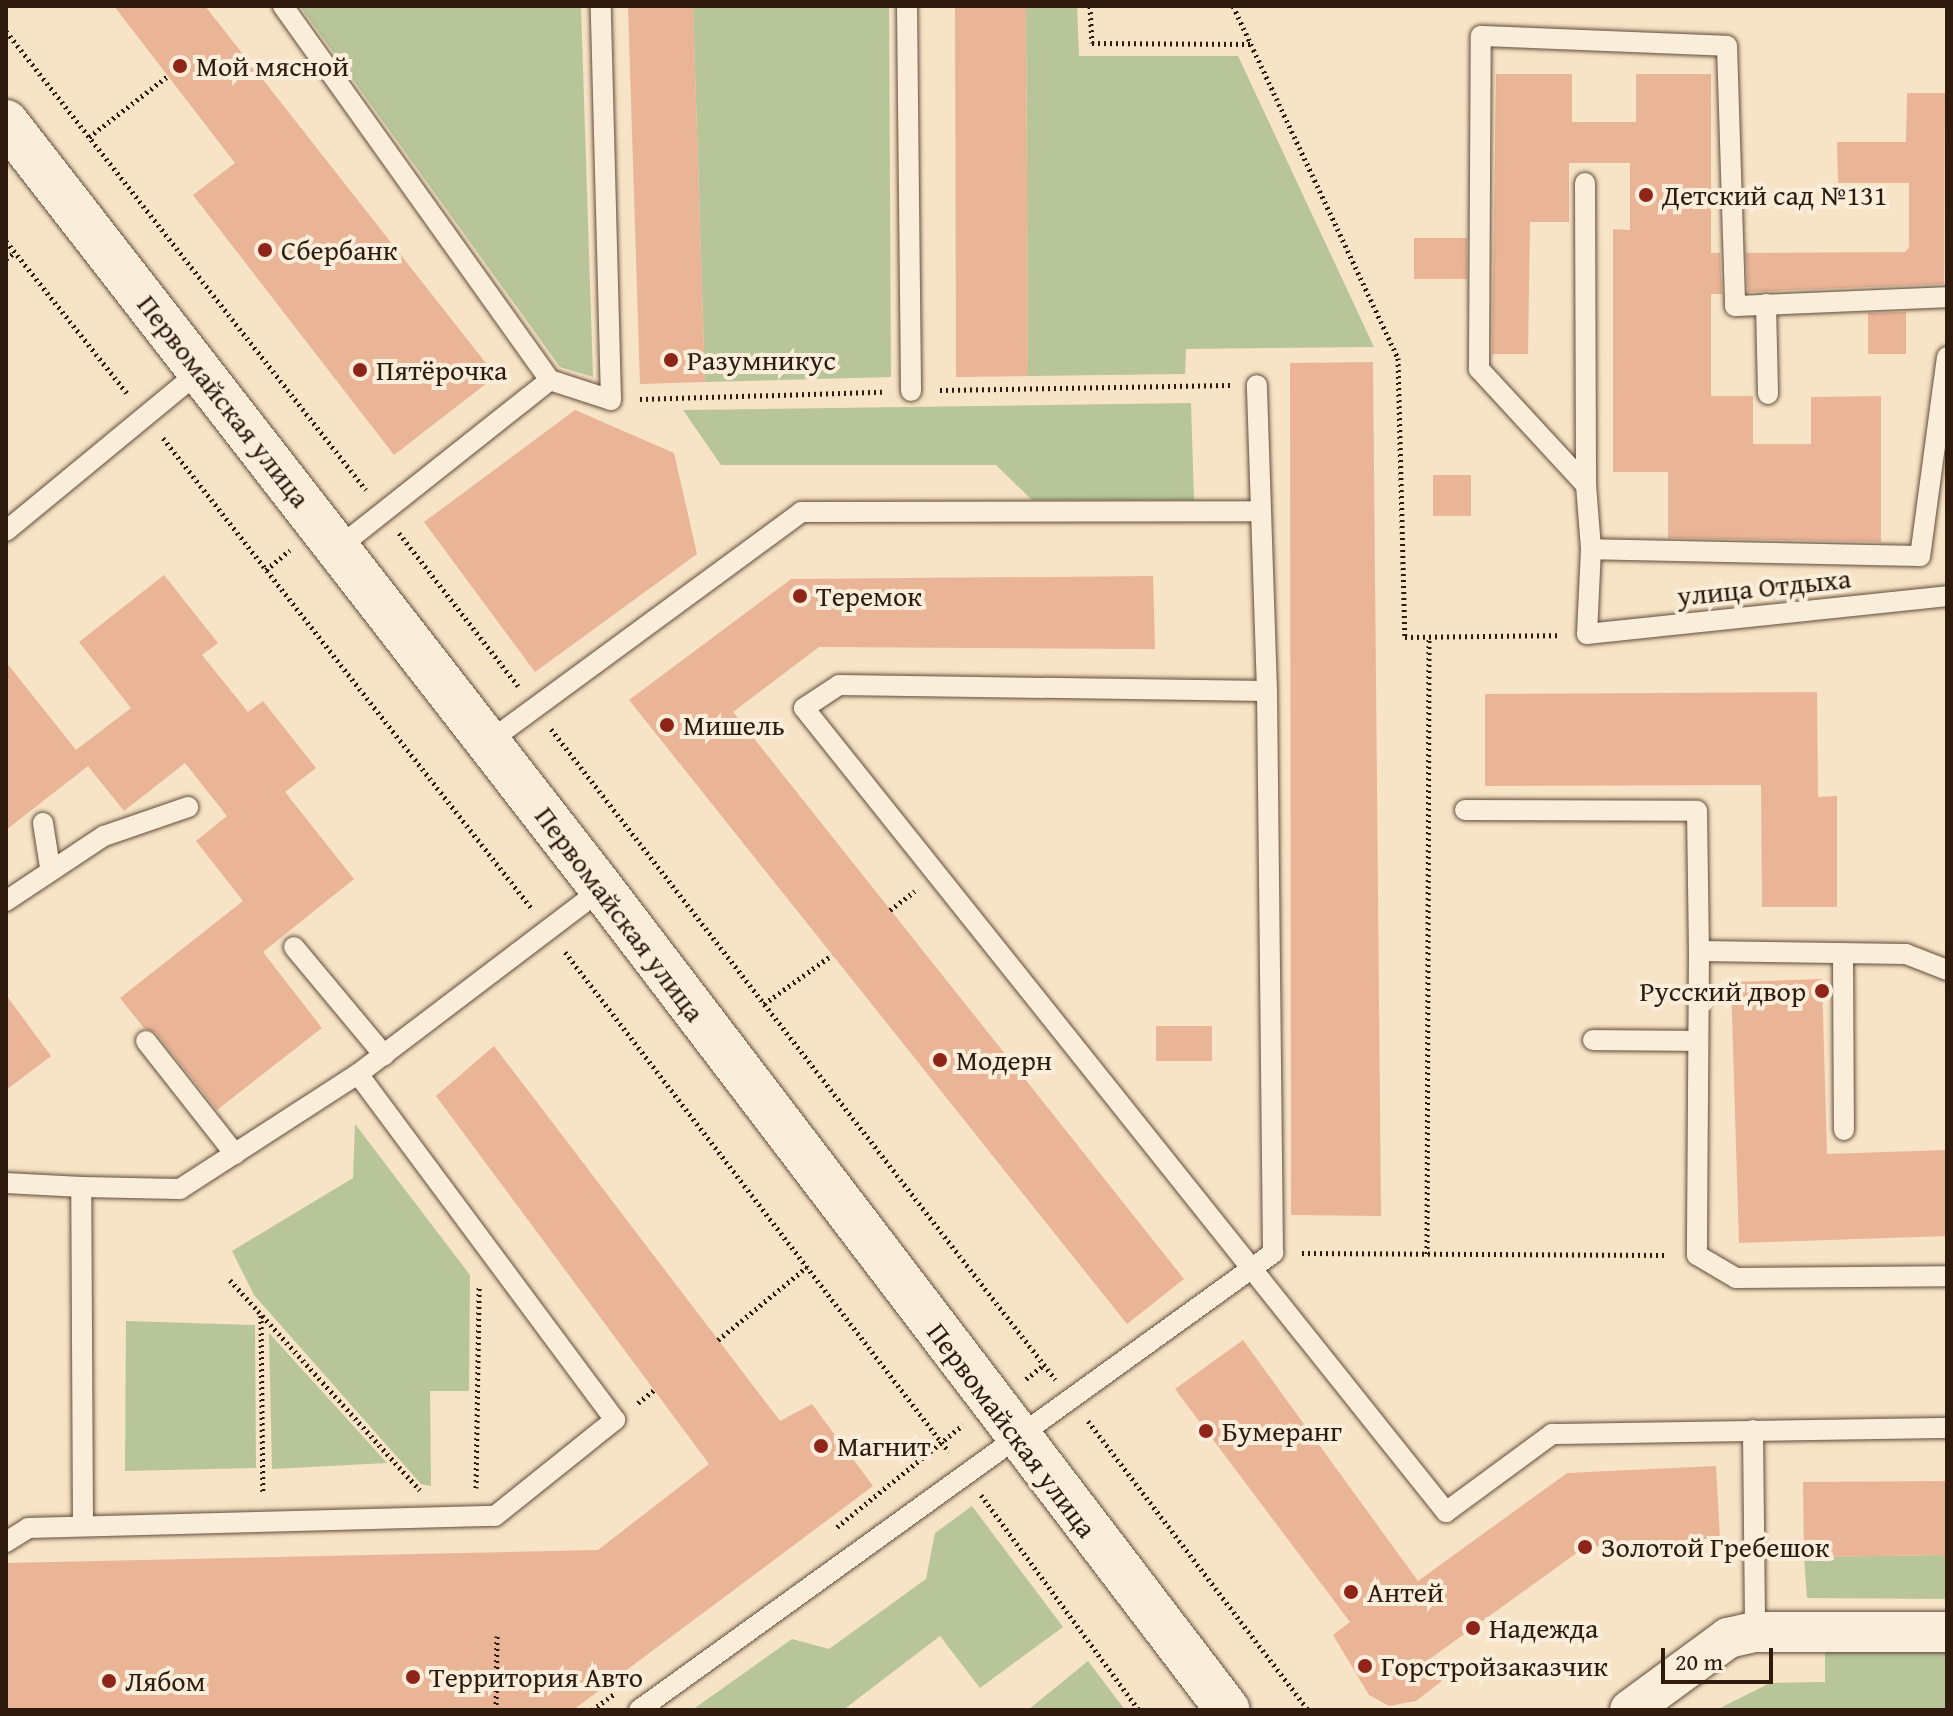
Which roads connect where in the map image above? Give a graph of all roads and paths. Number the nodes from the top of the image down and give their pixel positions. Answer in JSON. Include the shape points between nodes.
{"nodes":[{"id":1,"x":283,"y":6,"type":"edge"},
{"id":2,"x":601,"y":6,"type":"edge"},
{"id":3,"x":907,"y":6,"type":"edge"},
{"id":4,"x":1090,"y":6,"type":"edge"},
{"id":5,"x":1233,"y":6,"type":"edge"},
{"id":6,"x":6,"y":31,"type":"edge"},
{"id":7,"x":1250,"y":44,"type":"junction"},
{"id":8,"x":168,"y":76,"type":"dead end"},
{"id":9,"x":6,"y":122,"type":"edge"},
{"id":10,"x":89,"y":137,"type":"junction"},
{"id":11,"x":1585,"y":183,"type":"dead end"},
{"id":12,"x":15,"y":252,"type":"dead end"},
{"id":13,"x":6,"y":259,"type":"edge"},
{"id":14,"x":1947,"y":297,"type":"edge"},
{"id":15,"x":1766,"y":304,"type":"junction"},
{"id":16,"x":1947,"y":357,"type":"edge"},
{"id":17,"x":200,"y":371,"type":"junction"},
{"id":18,"x":550,"y":380,"type":"junction"},
{"id":19,"x":1257,"y":385,"type":"joint"},
{"id":20,"x":911,"y":391,"type":"junction"},
{"id":21,"x":1768,"y":394,"type":"dead end"},
{"id":22,"x":611,"y":400,"type":"junction"},
{"id":23,"x":1586,"y":485,"type":"junction"},
{"id":24,"x":1261,"y":511,"type":"junction"},
{"id":25,"x":384,"y":512,"type":"junction"},
{"id":26,"x":6,"y":531,"type":"edge"},
{"id":27,"x":338,"y":548,"type":"junction"},
{"id":28,"x":1591,"y":549,"type":"junction"},
{"id":29,"x":1947,"y":596,"type":"edge"},
{"id":30,"x":1587,"y":634,"type":"junction"},
{"id":31,"x":1429,"y":637,"type":"junction"},
{"id":32,"x":1267,"y":691,"type":"junction"},
{"id":33,"x":535,"y":708,"type":"junction"},
{"id":34,"x":487,"y":743,"type":"junction"},
{"id":35,"x":188,"y":807,"type":"dead end"},
{"id":36,"x":1465,"y":810,"type":"dead end"},
{"id":37,"x":43,"y":823,"type":"dead end"},
{"id":38,"x":50,"y":867,"type":"junction"},
{"id":39,"x":602,"y":889,"type":"junction"},
{"id":40,"x":6,"y":901,"type":"edge"},
{"id":41,"x":294,"y":947,"type":"dead end"},
{"id":42,"x":1699,"y":951,"type":"junction"},
{"id":43,"x":1843,"y":953,"type":"junction"},
{"id":44,"x":832,"y":955,"type":"dead end"},
{"id":45,"x":1947,"y":970,"type":"edge"},
{"id":46,"x":764,"y":1004,"type":"junction"},
{"id":47,"x":1593,"y":1040,"type":"dead end"},
{"id":48,"x":146,"y":1041,"type":"dead end"},
{"id":49,"x":1698,"y":1041,"type":"junction"},
{"id":50,"x":384,"y":1055,"type":"junction"},
{"id":51,"x":358,"y":1074,"type":"junction"},
{"id":52,"x":1844,"y":1130,"type":"dead end"},
{"id":53,"x":235,"y":1154,"type":"junction"},
{"id":54,"x":6,"y":1183,"type":"edge"},
{"id":55,"x":81,"y":1187,"type":"junction"},
{"id":56,"x":480,"y":1238,"type":"junction"},
{"id":57,"x":1273,"y":1253,"type":"junction"},
{"id":58,"x":1427,"y":1254,"type":"junction"},
{"id":59,"x":1697,"y":1255,"type":"junction"},
{"id":60,"x":807,"y":1267,"type":"dead end"},
{"id":61,"x":1249,"y":1269,"type":"junction"},
{"id":62,"x":1947,"y":1276,"type":"edge"},
{"id":63,"x":230,"y":1280,"type":"dead end"},
{"id":64,"x":261,"y":1315,"type":"junction"},
{"id":65,"x":718,"y":1340,"type":"dead end"},
{"id":66,"x":1069,"y":1397,"type":"junction"},
{"id":67,"x":1947,"y":1428,"type":"edge"},
{"id":68,"x":1753,"y":1430,"type":"junction"},
{"id":69,"x":1015,"y":1435,"type":"junction"},
{"id":70,"x":475,"y":1517,"type":"junction"},
{"id":71,"x":444,"y":1518,"type":"junction"},
{"id":72,"x":263,"y":1522,"type":"junction"},
{"id":73,"x":83,"y":1526,"type":"junction"},
{"id":74,"x":6,"y":1542,"type":"edge"},
{"id":75,"x":1755,"y":1632,"type":"junction"},
{"id":76,"x":1947,"y":1632,"type":"edge"},
{"id":77,"x":497,"y":1636,"type":"dead end"},
{"id":78,"x":1092,"y":1644,"type":"dead end"},
{"id":79,"x":496,"y":1710,"type":"edge"},
{"id":80,"x":639,"y":1710,"type":"edge"},
{"id":81,"x":1139,"y":1710,"type":"edge"},
{"id":82,"x":1228,"y":1710,"type":"edge"},
{"id":83,"x":1308,"y":1710,"type":"edge"},
{"id":84,"x":1631,"y":1710,"type":"edge"}],
"edges":[{"from":1,"to":18,"type":"lane"},
{"from":2,"to":22,"type":"lane"},
{"from":3,"to":20,"type":"lane"},
{"from":4,"to":7,"type":"path","via":[[1092,43]]},
{"from":5,"to":7,"type":"path"},
{"from":6,"to":10,"type":"path"},
{"from":7,"to":31,"type":"path","via":[[1398,358],[1405,637]]},
{"from":8,"to":10,"type":"path"},
{"from":9,"to":17,"type":"street","name":"Первомайская улица"},
{"from":10,"to":25,"type":"path"},
{"from":11,"to":23,"type":"lane"},
{"from":12,"to":13,"type":"path"},
{"from":14,"to":15,"type":"lane"},
{"from":15,"to":21,"type":"lane"},
{"from":15,"to":23,"type":"lane","via":[[1735,306],[1727,46],[1481,36],[1479,369]]},
{"from":16,"to":28,"type":"lane","via":[[1920,556]]},
{"from":17,"to":26,"type":"lane"},
{"from":17,"to":27,"type":"street","name":"Первомайская улица"},
{"from":18,"to":22,"type":"lane"},
{"from":18,"to":25,"type":"lane"},
{"from":19,"to":20,"type":"path"},
{"from":19,"to":24,"type":"lane"},
{"from":20,"to":22,"type":"path"},
{"from":23,"to":28,"type":"lane"},
{"from":24,"to":32,"type":"lane"},
{"from":24,"to":33,"type":"lane","via":[[801,512]]},
{"from":25,"to":27,"type":"lane"},
{"from":25,"to":33,"type":"path"},
{"from":27,"to":34,"type":"street","name":"Первомайская улица"},
{"from":28,"to":30,"type":"lane"},
{"from":29,"to":30,"type":"lane","name":"улица Отдыха"},
{"from":30,"to":31,"type":"path"},
{"from":31,"to":58,"type":"path"},
{"from":32,"to":57,"type":"lane"},
{"from":32,"to":61,"type":"lane","via":[[839,685],[804,708]]},
{"from":33,"to":34,"type":"lane"},
{"from":33,"to":46,"type":"path"},
{"from":34,"to":39,"type":"street","name":"Первомайская улица"},
{"from":35,"to":38,"type":"lane","via":[[104,836]]},
{"from":36,"to":42,"type":"lane","via":[[1697,811]]},
{"from":37,"to":38,"type":"lane"},
{"from":38,"to":40,"type":"lane"},
{"from":39,"to":50,"type":"lane"},
{"from":39,"to":69,"type":"street","name":"Первомайская улица"},
{"from":41,"to":50,"type":"lane"},
{"from":42,"to":43,"type":"lane"},
{"from":42,"to":49,"type":"lane"},
{"from":43,"to":45,"type":"lane","via":[[1906,954]]},
{"from":43,"to":52,"type":"lane"},
{"from":44,"to":46,"type":"path"},
{"from":46,"to":66,"type":"path"},
{"from":47,"to":49,"type":"lane"},
{"from":48,"to":53,"type":"lane"},
{"from":49,"to":59,"type":"lane"},
{"from":50,"to":51,"type":"lane"},
{"from":51,"to":53,"type":"lane"},
{"from":51,"to":56,"type":"lane"},
{"from":53,"to":55,"type":"lane","via":[[180,1189]]},
{"from":54,"to":55,"type":"lane"},
{"from":55,"to":73,"type":"lane"},
{"from":56,"to":70,"type":"path"},
{"from":56,"to":70,"type":"lane","via":[[615,1420],[495,1516]]},
{"from":57,"to":58,"type":"path"},
{"from":57,"to":61,"type":"lane"},
{"from":58,"to":59,"type":"path"},
{"from":59,"to":62,"type":"lane","via":[[1736,1278]]},
{"from":60,"to":65,"type":"path"},
{"from":61,"to":66,"type":"lane"},
{"from":61,"to":68,"type":"lane","via":[[1446,1512],[1552,1434]]},
{"from":63,"to":64,"type":"path"},
{"from":64,"to":71,"type":"path"},
{"from":64,"to":72,"type":"path"},
{"from":66,"to":69,"type":"lane"},
{"from":66,"to":83,"type":"path"},
{"from":67,"to":68,"type":"lane"},
{"from":68,"to":75,"type":"lane"},
{"from":69,"to":80,"type":"lane"},
{"from":69,"to":82,"type":"street","name":"Первомайская улица"},
{"from":70,"to":71,"type":"lane"},
{"from":71,"to":72,"type":"lane"},
{"from":72,"to":73,"type":"lane"},
{"from":73,"to":74,"type":"lane","via":[[28,1528]]},
{"from":75,"to":76,"type":"street"},
{"from":75,"to":84,"type":"street","via":[[1728,1638]]},
{"from":77,"to":79,"type":"path"},
{"from":78,"to":81,"type":"path"}]}
